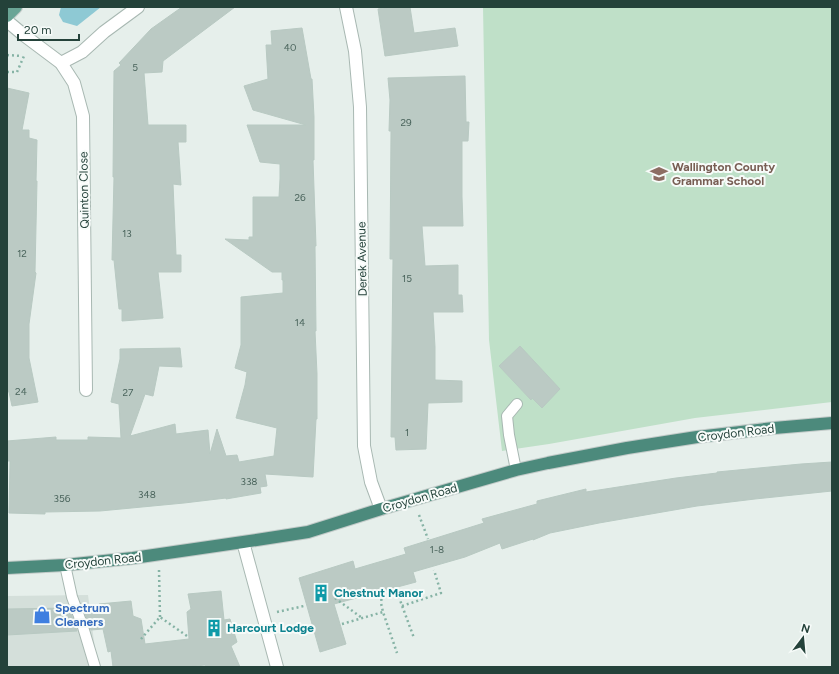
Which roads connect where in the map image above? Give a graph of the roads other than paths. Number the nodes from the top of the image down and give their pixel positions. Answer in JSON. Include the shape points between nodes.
{"nodes":[{"id":1,"x":16,"y":7,"type":"edge"},
{"id":2,"x":138,"y":7,"type":"edge"},
{"id":3,"x":346,"y":7,"type":"edge"},
{"id":4,"x":7,"y":16,"type":"edge"},
{"id":5,"x":7,"y":21,"type":"edge"},
{"id":6,"x":62,"y":63,"type":"junction"},
{"id":7,"x":86,"y":390,"type":"dead end"},
{"id":8,"x":517,"y":404,"type":"dead end"},
{"id":9,"x":832,"y":423,"type":"edge"},
{"id":10,"x":516,"y":470,"type":"junction"},
{"id":11,"x":381,"y":509,"type":"junction"},
{"id":12,"x":243,"y":542,"type":"junction"},
{"id":13,"x":65,"y":565,"type":"junction"},
{"id":14,"x":7,"y":568,"type":"edge"},
{"id":15,"x":96,"y":667,"type":"edge"},
{"id":16,"x":277,"y":667,"type":"edge"}],
"edges":[{"from":1,"to":4,"type":"main road"},
{"from":2,"to":6,"type":"street","via":[[82,52]]},
{"from":3,"to":11,"type":"street","name":"Derek Avenue","via":[[355,51],[360,107],[364,446],[371,482]]},
{"from":5,"to":6,"type":"street","name":"Quinton Close"},
{"from":6,"to":7,"type":"street","name":"Quinton Close","via":[[74,83],[83,116]]},
{"from":8,"to":10,"type":"lane","via":[[507,416]]},
{"from":9,"to":10,"type":"highway","name":"Croydon Road","via":[[697,437],[591,454]]},
{"from":10,"to":11,"type":"highway","name":"Croydon Road"},
{"from":11,"to":12,"type":"highway","name":"Croydon Road","via":[[308,532]]},
{"from":12,"to":13,"type":"highway","name":"Croydon Road"},
{"from":12,"to":16,"type":"street"},
{"from":13,"to":14,"type":"highway","name":"Croydon Road"},
{"from":13,"to":15,"type":"lane","via":[[72,597]]}]}
